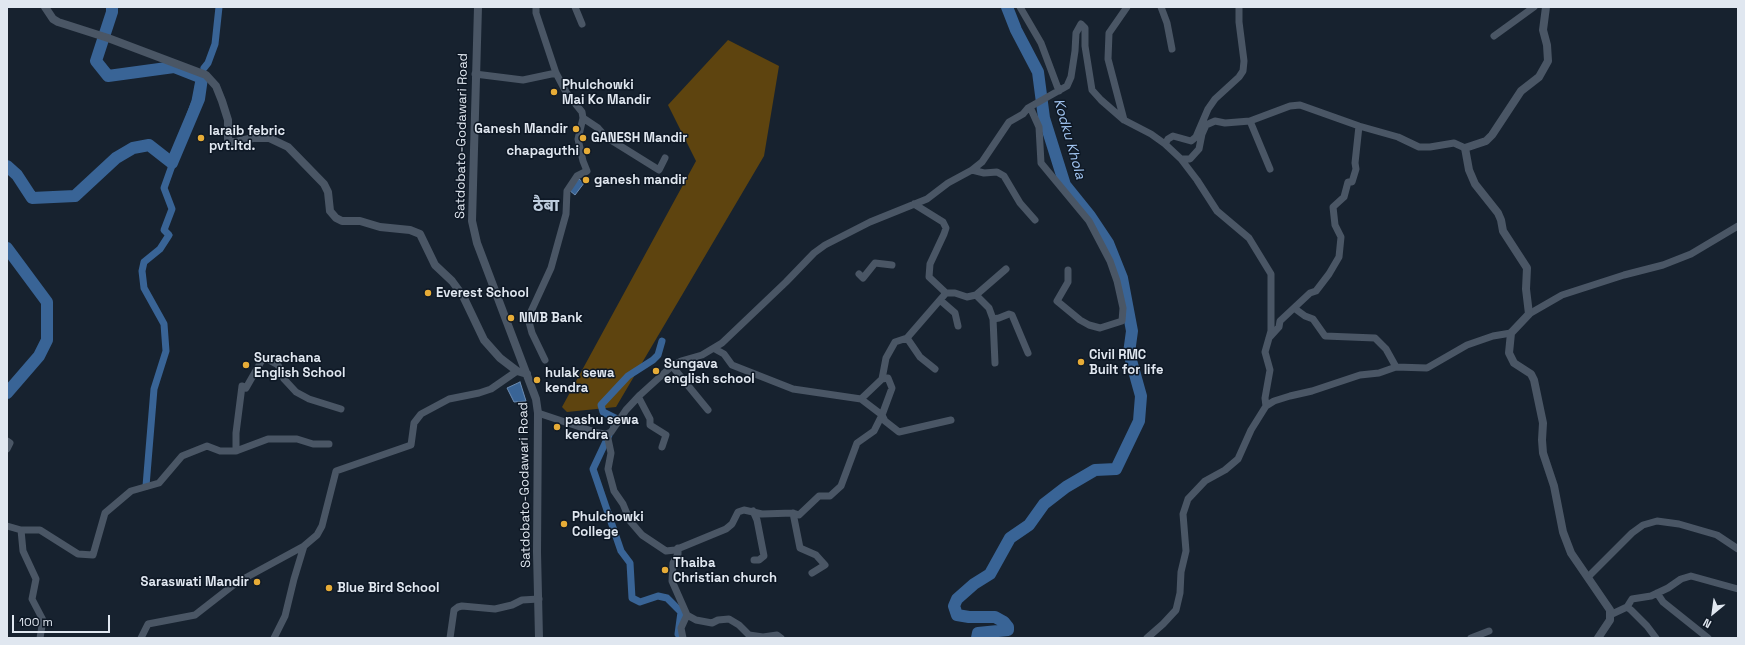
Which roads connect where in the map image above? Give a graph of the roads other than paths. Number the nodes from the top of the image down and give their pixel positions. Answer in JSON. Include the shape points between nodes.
{"nodes":[{"id":1,"x":478,"y":7,"type":"edge"},
{"id":2,"x":536,"y":7,"type":"edge"},
{"id":3,"x":575,"y":7,"type":"edge"},
{"id":4,"x":1020,"y":7,"type":"edge"},
{"id":5,"x":1127,"y":7,"type":"edge"},
{"id":6,"x":1161,"y":7,"type":"edge"},
{"id":7,"x":1239,"y":7,"type":"edge"},
{"id":8,"x":1534,"y":7,"type":"edge"},
{"id":9,"x":1546,"y":7,"type":"edge"},
{"id":10,"x":46,"y":8,"type":"edge"},
{"id":11,"x":582,"y":24,"type":"dead end"},
{"id":12,"x":1494,"y":36,"type":"dead end"},
{"id":13,"x":1172,"y":49,"type":"dead end"},
{"id":14,"x":556,"y":73,"type":"junction"},
{"id":15,"x":475,"y":74,"type":"junction"},
{"id":16,"x":1060,"y":91,"type":"junction"},
{"id":17,"x":1033,"y":105,"type":"junction"},
{"id":18,"x":583,"y":118,"type":"junction"},
{"id":19,"x":1124,"y":120,"type":"junction"},
{"id":20,"x":1250,"y":121,"type":"junction"},
{"id":21,"x":1359,"y":126,"type":"junction"},
{"id":22,"x":1165,"y":144,"type":"junction"},
{"id":23,"x":1465,"y":148,"type":"junction"},
{"id":24,"x":665,"y":158,"type":"dead end"},
{"id":25,"x":1181,"y":159,"type":"junction"},
{"id":26,"x":1270,"y":169,"type":"dead end"},
{"id":27,"x":972,"y":170,"type":"junction"},
{"id":28,"x":914,"y":204,"type":"junction"},
{"id":29,"x":1035,"y":220,"type":"dead end"},
{"id":30,"x":1738,"y":226,"type":"edge"},
{"id":31,"x":892,"y":265,"type":"dead end"},
{"id":32,"x":1006,"y":269,"type":"dead end"},
{"id":33,"x":1068,"y":270,"type":"dead end"},
{"id":34,"x":859,"y":274,"type":"dead end"},
{"id":35,"x":946,"y":293,"type":"junction"},
{"id":36,"x":976,"y":295,"type":"junction"},
{"id":37,"x":940,"y":300,"type":"junction"},
{"id":38,"x":1294,"y":308,"type":"junction"},
{"id":39,"x":1529,"y":314,"type":"junction"},
{"id":40,"x":993,"y":319,"type":"junction"},
{"id":41,"x":958,"y":326,"type":"dead end"},
{"id":42,"x":1511,"y":333,"type":"junction"},
{"id":43,"x":907,"y":338,"type":"junction"},
{"id":44,"x":1269,"y":338,"type":"junction"},
{"id":45,"x":715,"y":349,"type":"junction"},
{"id":46,"x":1028,"y":353,"type":"dead end"},
{"id":47,"x":545,"y":360,"type":"dead end"},
{"id":48,"x":995,"y":363,"type":"dead end"},
{"id":49,"x":672,"y":366,"type":"junction"},
{"id":50,"x":1396,"y":367,"type":"junction"},
{"id":51,"x":935,"y":369,"type":"dead end"},
{"id":52,"x":517,"y":371,"type":"junction"},
{"id":53,"x":527,"y":374,"type":"junction"},
{"id":54,"x":882,"y":379,"type":"junction"},
{"id":55,"x":639,"y":398,"type":"junction"},
{"id":56,"x":861,"y":398,"type":"junction"},
{"id":57,"x":1266,"y":406,"type":"junction"},
{"id":58,"x":341,"y":410,"type":"dead end"},
{"id":59,"x":708,"y":410,"type":"dead end"},
{"id":60,"x":538,"y":413,"type":"junction"},
{"id":61,"x":882,"y":415,"type":"junction"},
{"id":62,"x":950,"y":420,"type":"dead end"},
{"id":63,"x":607,"y":434,"type":"junction"},
{"id":64,"x":7,"y":441,"type":"edge"},
{"id":65,"x":329,"y":444,"type":"dead end"},
{"id":66,"x":662,"y":446,"type":"dead end"},
{"id":67,"x":7,"y":449,"type":"edge"},
{"id":68,"x":236,"y":451,"type":"junction"},
{"id":69,"x":753,"y":511,"type":"junction"},
{"id":70,"x":793,"y":512,"type":"junction"},
{"id":71,"x":7,"y":526,"type":"edge"},
{"id":72,"x":20,"y":530,"type":"junction"},
{"id":73,"x":304,"y":546,"type":"junction"},
{"id":74,"x":678,"y":548,"type":"junction"},
{"id":75,"x":1738,"y":549,"type":"edge"},
{"id":76,"x":754,"y":560,"type":"dead end"},
{"id":77,"x":812,"y":573,"type":"dead end"},
{"id":78,"x":1588,"y":577,"type":"junction"},
{"id":79,"x":1738,"y":589,"type":"edge"},
{"id":80,"x":1657,"y":593,"type":"junction"},
{"id":81,"x":539,"y":599,"type":"junction"},
{"id":82,"x":1627,"y":607,"type":"junction"},
{"id":83,"x":687,"y":614,"type":"junction"},
{"id":84,"x":1610,"y":615,"type":"junction"},
{"id":85,"x":1489,"y":631,"type":"dead end"},
{"id":86,"x":277,"y":637,"type":"edge"},
{"id":87,"x":40,"y":638,"type":"edge"},
{"id":88,"x":141,"y":638,"type":"edge"},
{"id":89,"x":450,"y":638,"type":"edge"},
{"id":90,"x":539,"y":638,"type":"edge"},
{"id":91,"x":681,"y":638,"type":"edge"},
{"id":92,"x":781,"y":638,"type":"edge"},
{"id":93,"x":1147,"y":638,"type":"edge"},
{"id":94,"x":1473,"y":638,"type":"edge"},
{"id":95,"x":1598,"y":638,"type":"edge"},
{"id":96,"x":1656,"y":638,"type":"edge"},
{"id":97,"x":1708,"y":638,"type":"edge"}],
"edges":[{"from":1,"to":15,"type":"street","name":"Satdobato-Godawari Road"},
{"from":2,"to":14,"type":"street"},
{"from":3,"to":11,"type":"street"},
{"from":4,"to":16,"type":"street","via":[[1041,43]]},
{"from":5,"to":19,"type":"street","via":[[1109,33],[1108,59]]},
{"from":6,"to":13,"type":"street"},
{"from":7,"to":22,"type":"street","via":[[1244,61],[1240,77],[1215,99],[1196,137],[1191,141],[1173,136],[1168,138]]},
{"from":8,"to":12,"type":"street"},
{"from":9,"to":23,"type":"street","via":[[1543,30],[1548,60],[1540,77],[1521,91],[1486,141]]},
{"from":10,"to":52,"type":"street","via":[[58,22],[206,75],[216,86],[222,101],[228,120],[228,139],[236,142],[270,138],[288,147],[324,184],[328,192],[330,211],[342,222],[360,221],[420,234],[435,265],[463,296],[484,340],[500,358]]},
{"from":14,"to":15,"type":"street","via":[[523,80]]},
{"from":14,"to":18,"type":"street","via":[[566,92],[582,112]]},
{"from":15,"to":53,"type":"street","name":"Satdobato-Godawari Road","via":[[472,227]]},
{"from":16,"to":17,"type":"street"},
{"from":16,"to":19,"type":"street","via":[[1067,86],[1071,77],[1076,33],[1081,24],[1085,28],[1085,46],[1092,90]]},
{"from":17,"to":27,"type":"street","via":[[1009,122],[982,162]]},
{"from":17,"to":33,"type":"street","via":[[1039,126],[1041,163],[1089,221],[1110,261],[1123,308],[1122,321],[1100,328],[1089,325],[1057,302],[1068,282]]},
{"from":18,"to":24,"type":"street","via":[[606,137],[659,170]]},
{"from":18,"to":47,"type":"street","via":[[578,139],[587,171],[577,176],[567,191],[566,214],[552,268],[528,318]]},
{"from":19,"to":22,"type":"street"},
{"from":20,"to":21,"type":"street","via":[[1290,106],[1300,105]]},
{"from":20,"to":25,"type":"street","via":[[1215,121],[1206,125],[1199,149],[1190,159]]},
{"from":20,"to":26,"type":"street"},
{"from":21,"to":23,"type":"street","via":[[1398,137],[1419,147],[1430,148],[1454,143]]},
{"from":21,"to":38,"type":"street","via":[[1356,169],[1352,182],[1348,182],[1344,197],[1332,207],[1335,224],[1341,237],[1339,257],[1316,291],[1310,293]]},
{"from":22,"to":25,"type":"street"},
{"from":23,"to":39,"type":"street","via":[[1469,170],[1475,184],[1498,213],[1505,236],[1527,268]]},
{"from":25,"to":44,"type":"street","via":[[1217,211],[1249,238],[1272,274]]},
{"from":27,"to":28,"type":"street","via":[[948,183],[927,199]]},
{"from":27,"to":29,"type":"street","via":[[997,172],[1004,176],[1020,203]]},
{"from":28,"to":35,"type":"street","via":[[943,222],[946,228],[930,264],[929,277]]},
{"from":28,"to":45,"type":"street","via":[[870,222],[814,253]]},
{"from":30,"to":39,"type":"street","via":[[1691,254],[1663,265],[1562,295]]},
{"from":31,"to":34,"type":"street","via":[[875,263],[863,278]]},
{"from":32,"to":36,"type":"street"},
{"from":35,"to":36,"type":"street","via":[[967,297]]},
{"from":35,"to":37,"type":"street"},
{"from":36,"to":40,"type":"street","via":[[989,308]]},
{"from":37,"to":41,"type":"street","via":[[955,313]]},
{"from":37,"to":43,"type":"street"},
{"from":38,"to":44,"type":"street","via":[[1280,321],[1279,327]]},
{"from":38,"to":50,"type":"street","via":[[1313,319],[1325,336],[1375,338]]},
{"from":39,"to":42,"type":"street"},
{"from":40,"to":46,"type":"street","via":[[1012,315]]},
{"from":40,"to":48,"type":"street"},
{"from":42,"to":50,"type":"street","via":[[1467,345],[1427,368]]},
{"from":42,"to":78,"type":"street","via":[[1511,358],[1531,374],[1534,380],[1543,422],[1543,454],[1554,486],[1563,532],[1571,554]]},
{"from":43,"to":51,"type":"street","via":[[920,357]]},
{"from":43,"to":54,"type":"street","via":[[895,342],[886,358]]},
{"from":44,"to":57,"type":"street","via":[[1265,352],[1270,370]]},
{"from":45,"to":49,"type":"street"},
{"from":45,"to":56,"type":"street","via":[[724,354],[732,365],[793,389]]},
{"from":49,"to":55,"type":"street"},
{"from":49,"to":59,"type":"street"},
{"from":50,"to":57,"type":"street","via":[[1379,373],[1360,375],[1274,401]]},
{"from":52,"to":53,"type":"street"},
{"from":52,"to":73,"type":"street","via":[[491,389],[479,394],[449,399],[421,414],[414,423],[411,445],[336,471],[322,526]]},
{"from":53,"to":60,"type":"street","name":"Satdobato-Godawari Road"},
{"from":54,"to":56,"type":"street"},
{"from":54,"to":61,"type":"street","via":[[888,378],[892,388]]},
{"from":55,"to":63,"type":"street"},
{"from":55,"to":66,"type":"street","via":[[650,419],[650,425],[666,435]]},
{"from":56,"to":61,"type":"street"},
{"from":57,"to":93,"type":"street","via":[[1251,430],[1238,459],[1205,481],[1188,499],[1183,514],[1186,551],[1176,610]]},
{"from":58,"to":68,"type":"street","via":[[309,400],[296,392],[284,379],[278,365],[266,359],[262,360],[246,388],[242,386]]},
{"from":60,"to":63,"type":"street"},
{"from":60,"to":81,"type":"street","name":"Satdobato-Godawari Road"},
{"from":61,"to":62,"type":"street","via":[[898,432]]},
{"from":61,"to":70,"type":"street","via":[[874,431],[857,443],[841,486],[830,496],[819,496],[799,515]]},
{"from":63,"to":74,"type":"street","via":[[611,453],[608,469],[614,491],[630,521],[642,536],[666,551]]},
{"from":64,"to":67,"type":"street","via":[[10,443]]},
{"from":65,"to":68,"type":"street","via":[[268,438]]},
{"from":68,"to":72,"type":"street","via":[[220,451],[206,446],[182,456],[159,483],[131,491],[105,513],[93,555],[78,554],[40,530]]},
{"from":69,"to":70,"type":"street","via":[[762,514]]},
{"from":69,"to":74,"type":"street","via":[[738,512],[732,524],[726,529]]},
{"from":69,"to":76,"type":"street","via":[[764,556]]},
{"from":70,"to":77,"type":"street","via":[[800,548],[816,555],[825,565]]},
{"from":71,"to":72,"type":"street"},
{"from":72,"to":87,"type":"street","via":[[23,551],[36,579],[32,599],[43,620]]},
{"from":73,"to":86,"type":"street"},
{"from":73,"to":88,"type":"street","via":[[236,583],[195,615],[148,624]]},
{"from":74,"to":83,"type":"street","via":[[671,571],[672,581]]},
{"from":75,"to":78,"type":"street","via":[[1717,535],[1679,524],[1657,521],[1643,525],[1632,533]]},
{"from":78,"to":84,"type":"street","via":[[1610,610]]},
{"from":79,"to":80,"type":"street","via":[[1691,576]]},
{"from":80,"to":82,"type":"street","via":[[1632,599]]},
{"from":80,"to":97,"type":"street","via":[[1664,602]]},
{"from":81,"to":89,"type":"street","via":[[522,600],[495,609],[458,607],[454,610]]},
{"from":81,"to":90,"type":"street","name":"Satdobato-Godawari Road"},
{"from":82,"to":84,"type":"street"},
{"from":82,"to":96,"type":"street"},
{"from":83,"to":91,"type":"street","via":[[681,628]]},
{"from":83,"to":92,"type":"street","via":[[696,620],[712,623],[728,619],[749,635],[763,638],[778,635]]},
{"from":84,"to":95,"type":"street","via":[[1610,620]]},
{"from":85,"to":94,"type":"street"}]}
